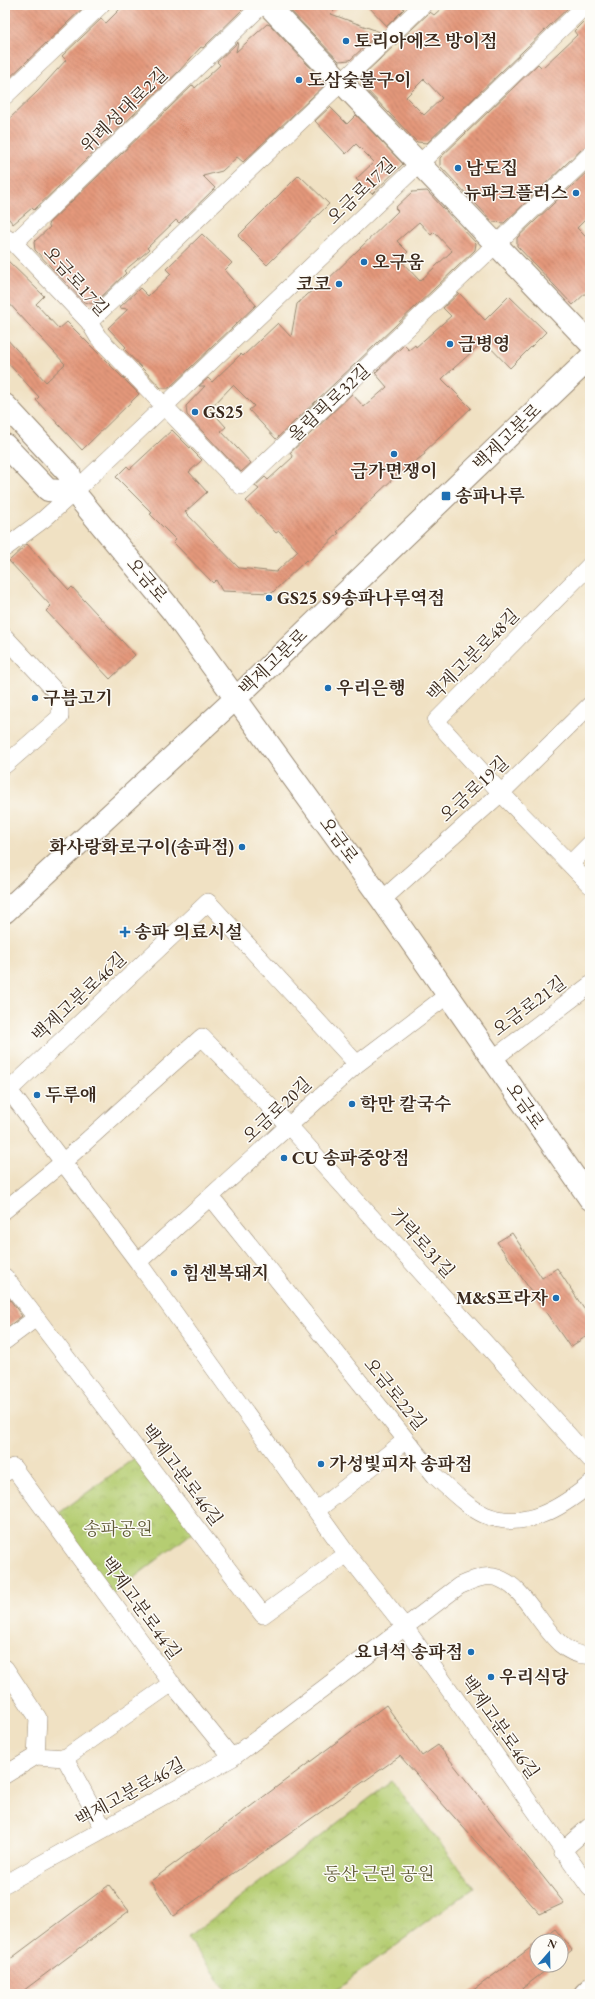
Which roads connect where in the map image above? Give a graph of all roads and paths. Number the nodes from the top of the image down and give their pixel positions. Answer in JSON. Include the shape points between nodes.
{"nodes":[{"id":1,"x":100,"y":5,"type":"edge"},
{"id":2,"x":262,"y":5,"type":"edge"},
{"id":3,"x":268,"y":5,"type":"edge"},
{"id":4,"x":423,"y":5,"type":"edge"},
{"id":5,"x":586,"y":5,"type":"edge"},
{"id":6,"x":342,"y":83,"type":"junction"},
{"id":7,"x":5,"y":96,"type":"edge"},
{"id":8,"x":590,"y":155,"type":"edge"},
{"id":9,"x":419,"y":163,"type":"junction"},
{"id":10,"x":9,"y":240,"type":"edge"},
{"id":11,"x":497,"y":244,"type":"junction"},
{"id":12,"x":89,"y":322,"type":"junction"},
{"id":13,"x":590,"y":343,"type":"edge"},
{"id":14,"x":590,"y":358,"type":"edge"},
{"id":15,"x":5,"y":405,"type":"edge"},
{"id":16,"x":165,"y":406,"type":"junction"},
{"id":17,"x":5,"y":445,"type":"edge"},
{"id":18,"x":74,"y":492,"type":"junction"},
{"id":19,"x":5,"y":548,"type":"edge"},
{"id":20,"x":590,"y":565,"type":"edge"},
{"id":21,"x":7,"y":643,"type":"edge"},
{"id":22,"x":235,"y":699,"type":"junction"},
{"id":23,"x":590,"y":705,"type":"edge"},
{"id":24,"x":5,"y":765,"type":"edge"},
{"id":25,"x":502,"y":793,"type":"junction"},
{"id":26,"x":590,"y":844,"type":"edge"},
{"id":27,"x":570,"y":864,"type":"junction"},
{"id":28,"x":590,"y":885,"type":"edge"},
{"id":29,"x":382,"y":900,"type":"junction"},
{"id":30,"x":5,"y":912,"type":"edge"},
{"id":31,"x":590,"y":985,"type":"edge"},
{"id":32,"x":449,"y":994,"type":"junction"},
{"id":33,"x":493,"y":1059,"type":"junction"},
{"id":34,"x":357,"y":1064,"type":"junction"},
{"id":35,"x":6,"y":1090,"type":"edge"},
{"id":36,"x":289,"y":1126,"type":"junction"},
{"id":37,"x":62,"y":1163,"type":"junction"},
{"id":38,"x":211,"y":1197,"type":"junction"},
{"id":39,"x":590,"y":1199,"type":"edge"},
{"id":40,"x":5,"y":1210,"type":"edge"},
{"id":41,"x":138,"y":1262,"type":"junction"},
{"id":42,"x":5,"y":1277,"type":"edge"},
{"id":43,"x":36,"y":1318,"type":"junction"},
{"id":44,"x":5,"y":1341,"type":"edge"},
{"id":45,"x":406,"y":1440,"type":"junction"},
{"id":46,"x":590,"y":1459,"type":"edge"},
{"id":47,"x":5,"y":1473,"type":"edge"},
{"id":48,"x":590,"y":1484,"type":"edge"},
{"id":49,"x":317,"y":1510,"type":"junction"},
{"id":50,"x":347,"y":1554,"type":"junction"},
{"id":51,"x":404,"y":1626,"type":"junction"},
{"id":52,"x":590,"y":1655,"type":"edge"},
{"id":53,"x":5,"y":1668,"type":"edge"},
{"id":54,"x":172,"y":1683,"type":"junction"},
{"id":55,"x":36,"y":1756,"type":"junction"},
{"id":56,"x":65,"y":1758,"type":"junction"},
{"id":57,"x":232,"y":1758,"type":"junction"},
{"id":58,"x":5,"y":1775,"type":"edge"},
{"id":59,"x":590,"y":1826,"type":"edge"},
{"id":60,"x":104,"y":1829,"type":"junction"},
{"id":61,"x":562,"y":1851,"type":"junction"},
{"id":62,"x":5,"y":1884,"type":"edge"},
{"id":63,"x":590,"y":1888,"type":"edge"},
{"id":64,"x":590,"y":1989,"type":"edge"},
{"id":65,"x":585,"y":1994,"type":"edge"}],
"edges":[{"from":1,"to":7,"type":"street"},
{"from":2,"to":10,"type":"street","name":"위례성대로2길"},
{"from":3,"to":6,"type":"main road"},
{"from":4,"to":6,"type":"street"},
{"from":5,"to":9,"type":"street","name":"오금로17길"},
{"from":6,"to":9,"type":"main road"},
{"from":6,"to":12,"type":"street"},
{"from":8,"to":11,"type":"street","name":"올림픽로32길"},
{"from":9,"to":11,"type":"main road"},
{"from":9,"to":16,"type":"street","name":"오금로17길"},
{"from":10,"to":12,"type":"street","name":"오금로17길"},
{"from":11,"to":13,"type":"main road"},
{"from":11,"to":16,"type":"street","name":"올림픽로32길","via":[[241,486]]},
{"from":12,"to":16,"type":"street","name":"오금로17길","via":[[98,337]]},
{"from":14,"to":22,"type":"main road","name":"백제고분로"},
{"from":15,"to":18,"type":"main road","name":"오금로","via":[[70,475]]},
{"from":16,"to":18,"type":"street","name":"오금로17길"},
{"from":17,"to":18,"type":"main road","via":[[48,490]]},
{"from":18,"to":19,"type":"street","name":"오금로17길","via":[[44,519]]},
{"from":18,"to":22,"type":"main road","name":"오금로","via":[[173,612]]},
{"from":20,"to":25,"type":"street","name":"백제고분로48길","via":[[436,721]]},
{"from":21,"to":24,"type":"street","via":[[60,696],[60,718]]},
{"from":22,"to":29,"type":"main road","name":"오금로"},
{"from":22,"to":30,"type":"main road","name":"백제고분로"},
{"from":23,"to":25,"type":"street","name":"오금로19길"},
{"from":25,"to":27,"type":"street"},
{"from":25,"to":29,"type":"street","name":"오금로19길"},
{"from":26,"to":27,"type":"street"},
{"from":27,"to":28,"type":"street"},
{"from":29,"to":32,"type":"main road","name":"오금로"},
{"from":31,"to":33,"type":"street","name":"오금로21길"},
{"from":32,"to":33,"type":"main road","name":"오금로"},
{"from":32,"to":34,"type":"street","name":"오금로20길"},
{"from":33,"to":39,"type":"main road","name":"오금로"},
{"from":34,"to":35,"type":"street","name":"백제고분로46길","via":[[208,902]]},
{"from":34,"to":36,"type":"street","name":"오금로20길"},
{"from":35,"to":37,"type":"street","name":"백제고분로46길"},
{"from":36,"to":37,"type":"street","via":[[202,1037]]},
{"from":36,"to":38,"type":"street","name":"오금로20길"},
{"from":36,"to":46,"type":"street","name":"가락로31길"},
{"from":37,"to":40,"type":"street"},
{"from":37,"to":41,"type":"street","name":"백제고분로46길"},
{"from":38,"to":41,"type":"street","name":"오금로20길"},
{"from":38,"to":45,"type":"street","name":"오금로22길"},
{"from":41,"to":49,"type":"street","name":"백제고분로46길"},
{"from":42,"to":43,"type":"street","name":"백제고분로46길"},
{"from":43,"to":44,"type":"street"},
{"from":43,"to":50,"type":"street","name":"백제고분로46길","via":[[263,1615]]},
{"from":45,"to":48,"type":"street","name":"오금로22길","via":[[436,1477],[459,1498],[484,1515],[509,1522],[540,1517]]},
{"from":45,"to":49,"type":"street"},
{"from":47,"to":54,"type":"street","name":"백제고분로44길","via":[[13,1467]]},
{"from":49,"to":50,"type":"street","name":"백제고분로46길"},
{"from":50,"to":51,"type":"street","name":"백제고분로46길"},
{"from":51,"to":52,"type":"street","name":"백제고분로46길","via":[[459,1586],[475,1578],[493,1577],[507,1582],[568,1650],[582,1656]]},
{"from":51,"to":57,"type":"street","name":"백제고분로46길"},
{"from":51,"to":61,"type":"street","name":"백제고분로46길"},
{"from":53,"to":55,"type":"street","via":[[38,1718]]},
{"from":54,"to":56,"type":"street","name":"백제고분로44길"},
{"from":54,"to":57,"type":"street","name":"백제고분로44길"},
{"from":55,"to":56,"type":"street"},
{"from":55,"to":58,"type":"street"},
{"from":56,"to":60,"type":"street"},
{"from":57,"to":60,"type":"street","name":"백제고분로46길"},
{"from":59,"to":61,"type":"street"},
{"from":60,"to":62,"type":"street","name":"백제고분로46길"},
{"from":61,"to":63,"type":"street","name":"백제고분로46길"},
{"from":64,"to":65,"type":"main road"}]}
